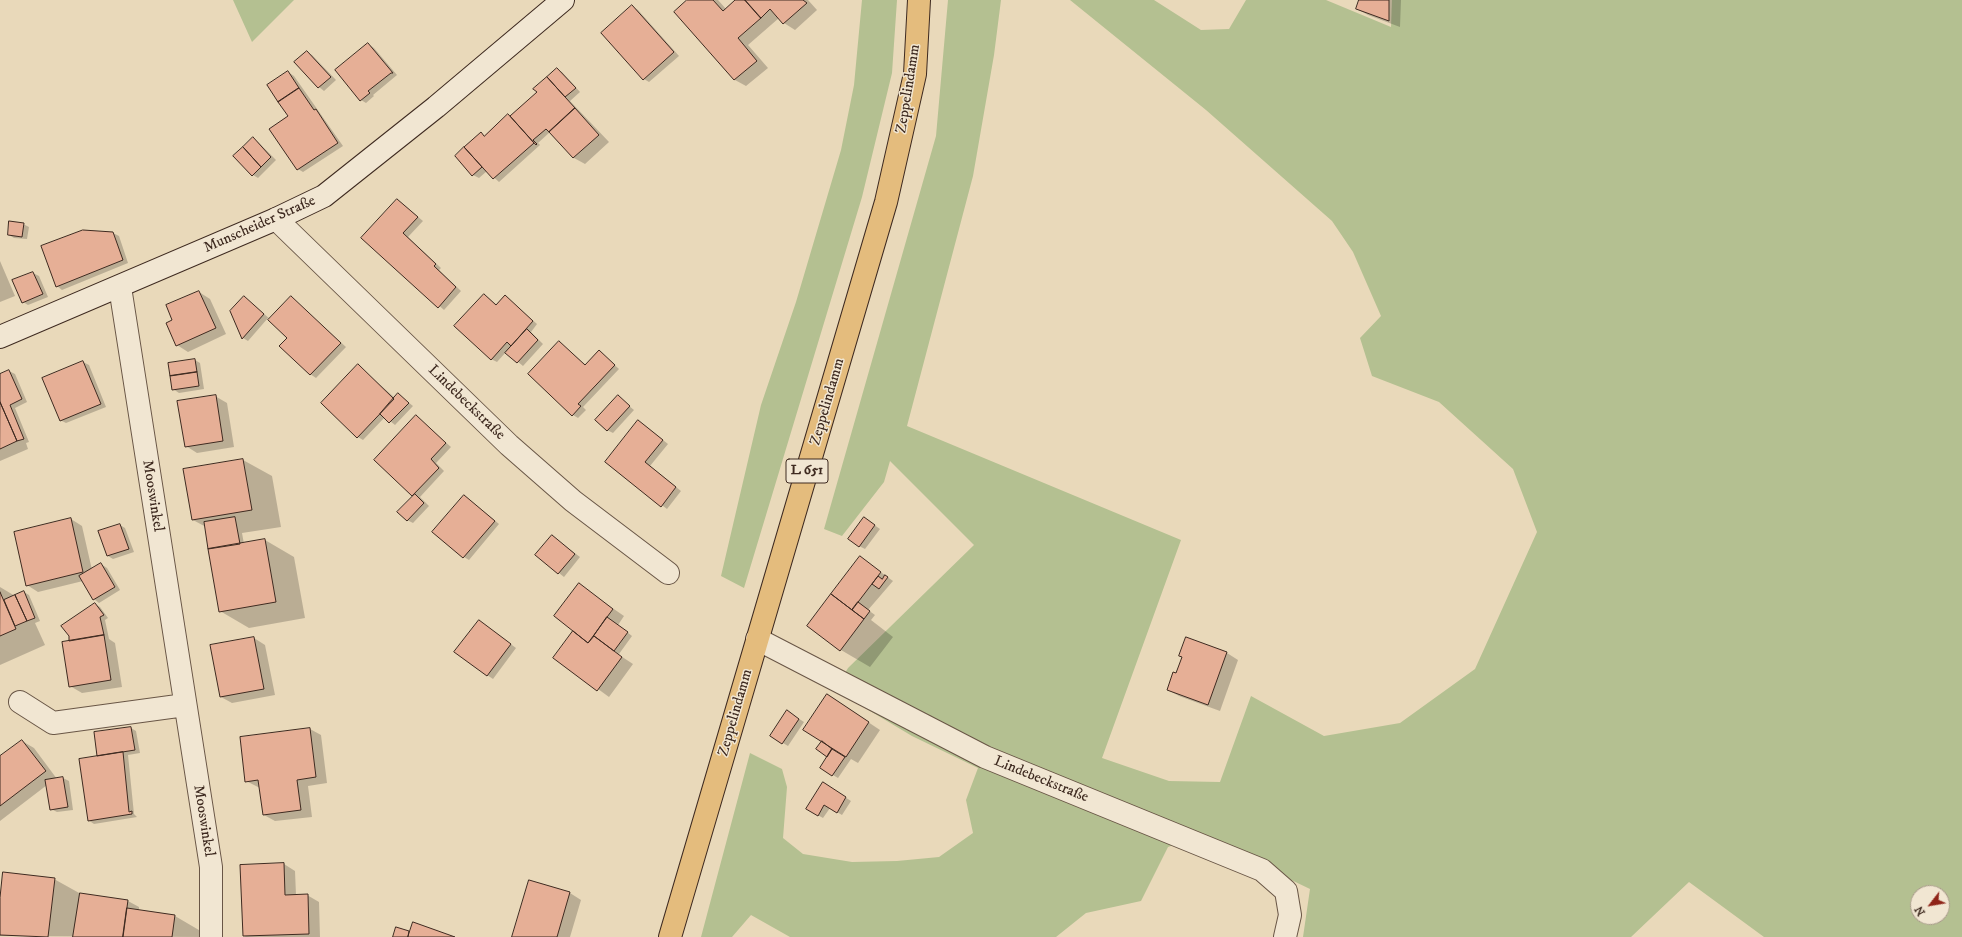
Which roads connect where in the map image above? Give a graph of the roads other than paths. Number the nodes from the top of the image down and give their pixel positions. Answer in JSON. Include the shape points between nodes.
{"nodes":[{"id":1,"x":563,"y":0,"type":"edge"},
{"id":2,"x":919,"y":0,"type":"edge"},
{"id":3,"x":276,"y":219,"type":"junction"},
{"id":4,"x":120,"y":287,"type":"junction"},
{"id":5,"x":0,"y":337,"type":"edge"},
{"id":6,"x":668,"y":573,"type":"dead end"},
{"id":7,"x":757,"y":639,"type":"junction"},
{"id":8,"x":20,"y":702,"type":"dead end"},
{"id":9,"x":185,"y":705,"type":"junction"},
{"id":10,"x":211,"y":937,"type":"edge"},
{"id":11,"x":670,"y":937,"type":"edge"},
{"id":12,"x":1285,"y":937,"type":"edge"}],
"edges":[{"from":1,"to":3,"type":"street","name":"Munscheider Straße","via":[[436,107],[324,196]]},
{"from":2,"to":7,"type":"main road","name":"Zeppelindamm","number":"L 651","via":[[915,74],[886,202]]},
{"from":3,"to":4,"type":"street","name":"Munscheider Straße"},
{"from":3,"to":6,"type":"street","name":"Lindebeckstraße","via":[[509,445],[573,501]]},
{"from":4,"to":5,"type":"street","name":"Munscheider Straße"},
{"from":4,"to":9,"type":"street","name":"Mooswinkel"},
{"from":7,"to":11,"type":"main road","name":"Zeppelindamm","number":"L 651"},
{"from":7,"to":12,"type":"street","name":"Lindebeckstraße","via":[[985,757],[1262,870],[1286,891],[1290,915]]},
{"from":8,"to":9,"type":"street","via":[[53,722]]},
{"from":9,"to":10,"type":"street","name":"Mooswinkel","via":[[211,867]]}]}
